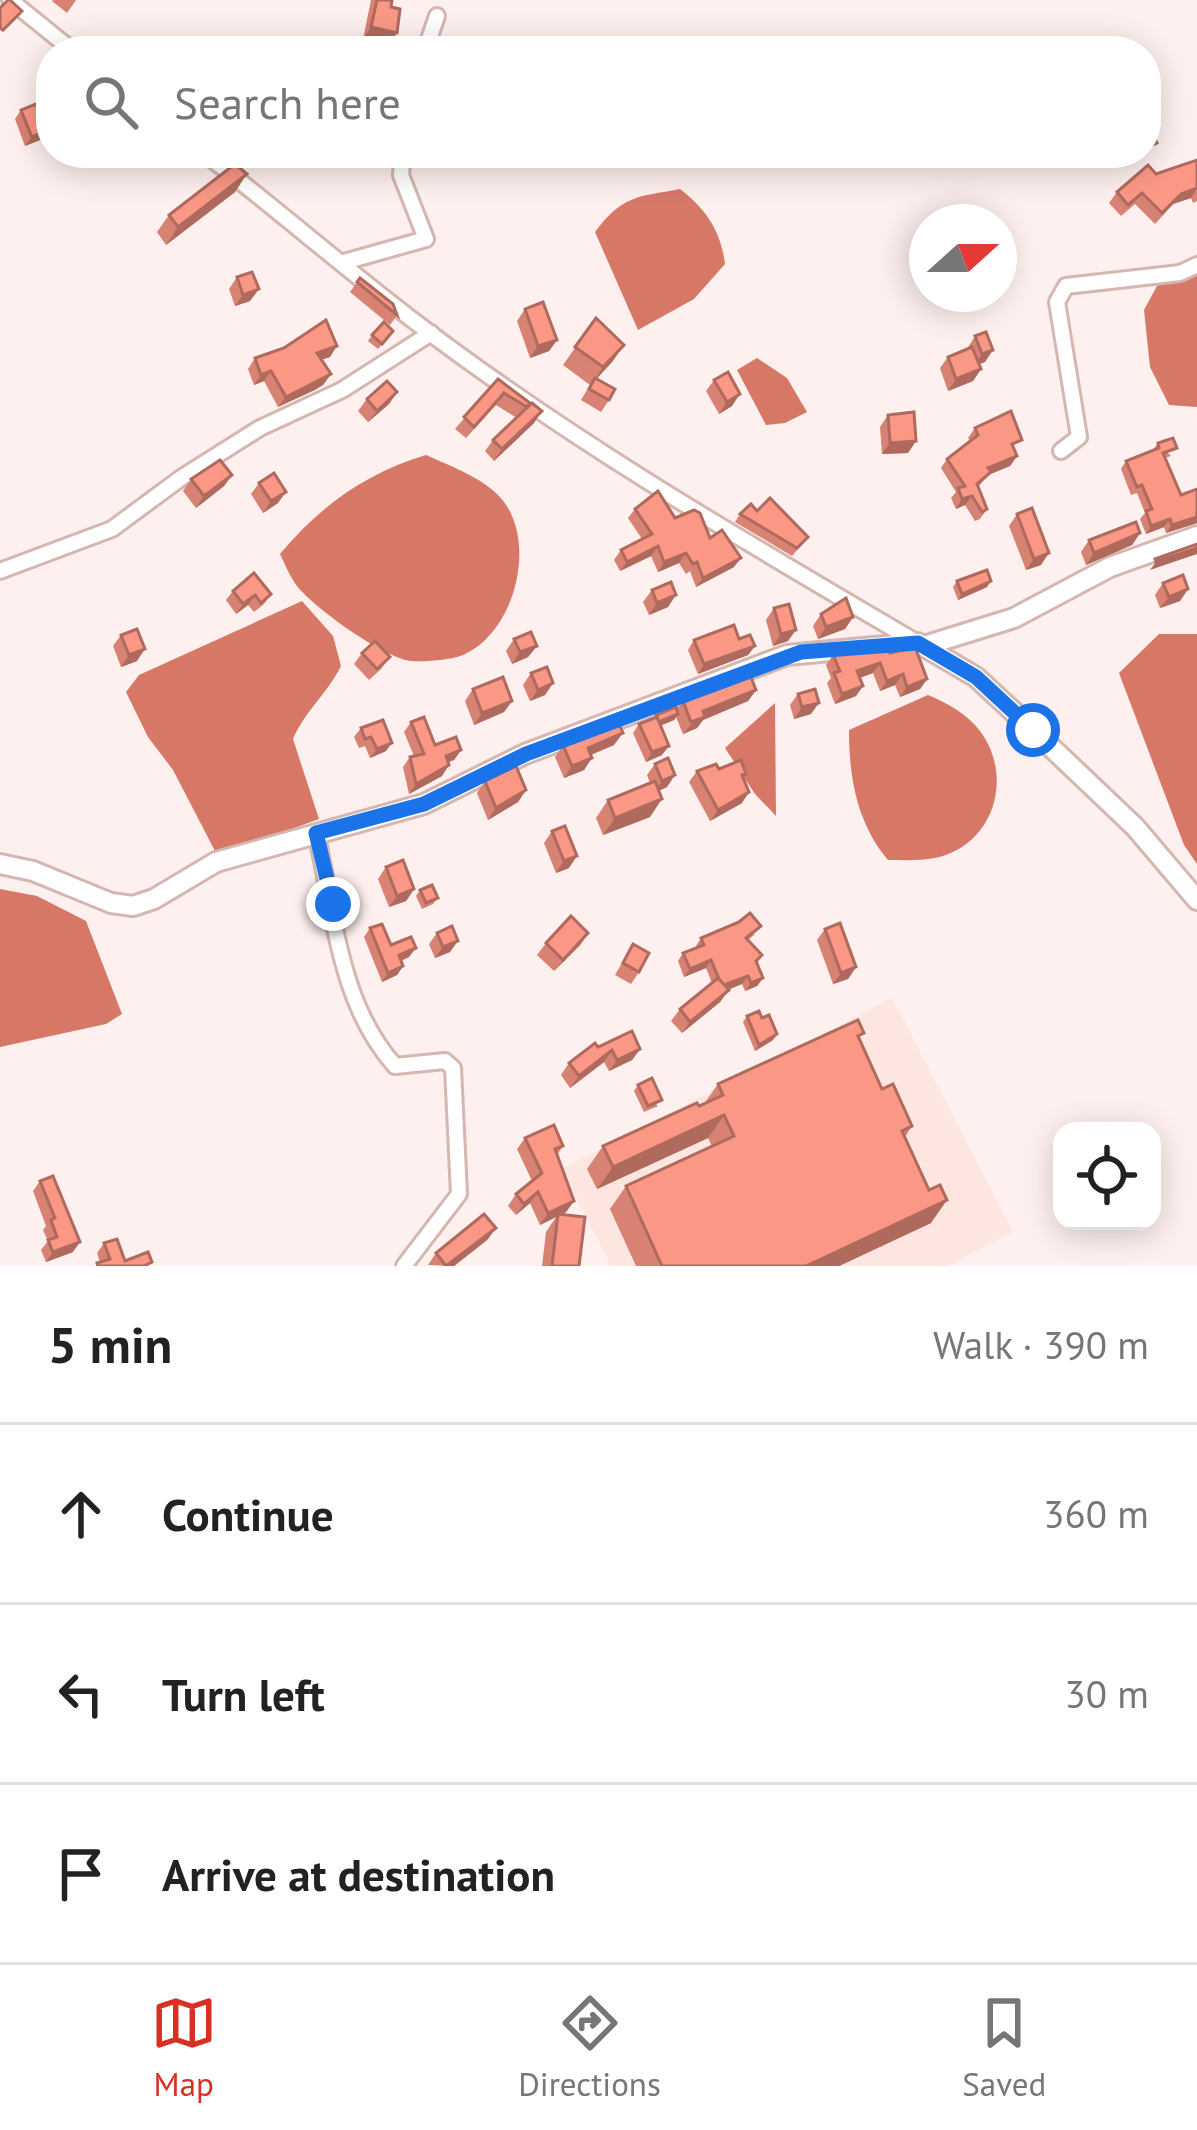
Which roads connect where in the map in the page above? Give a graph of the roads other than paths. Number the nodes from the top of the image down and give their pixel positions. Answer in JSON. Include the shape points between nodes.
{"nodes":[{"id":1,"x":10,"y":0,"type":"edge"},
{"id":2,"x":437,"y":16,"type":"dead end"},
{"id":3,"x":54,"y":36,"type":"edge"},
{"id":4,"x":430,"y":36,"type":"edge"},
{"id":5,"x":224,"y":168,"type":"edge"},
{"id":6,"x":402,"y":168,"type":"edge"},
{"id":7,"x":344,"y":262,"type":"junction"},
{"id":8,"x":1197,"y":265,"type":"edge"},
{"id":9,"x":431,"y":333,"type":"junction"},
{"id":10,"x":1061,"y":451,"type":"dead end"},
{"id":11,"x":1197,"y":536,"type":"edge"},
{"id":12,"x":0,"y":572,"type":"edge"},
{"id":13,"x":921,"y":645,"type":"junction"},
{"id":14,"x":316,"y":833,"type":"junction"},
{"id":15,"x":0,"y":865,"type":"edge"},
{"id":16,"x":1197,"y":900,"type":"edge"},
{"id":17,"x":404,"y":1266,"type":"edge"}],
"edges":[{"from":1,"to":3,"type":"street"},
{"from":2,"to":4,"type":"street"},
{"from":5,"to":7,"type":"street"},
{"from":6,"to":7,"type":"street","via":[[427,237]]},
{"from":7,"to":9,"type":"street"},
{"from":8,"to":10,"type":"street","via":[[1059,293],[1079,436]]},
{"from":9,"to":12,"type":"street","via":[[342,390],[260,428],[112,529]]},
{"from":9,"to":13,"type":"street","via":[[672,496]]},
{"from":11,"to":13,"type":"street","via":[[1110,567],[1014,619]]},
{"from":13,"to":14,"type":"street","via":[[787,656],[526,754],[424,804]]},
{"from":13,"to":16,"type":"street","via":[[976,677],[1135,827]]},
{"from":14,"to":15,"type":"street","via":[[216,862],[133,906]]},
{"from":14,"to":17,"type":"street","via":[[349,988],[370,1029],[395,1066],[445,1061],[453,1068],[459,1194]]}]}
